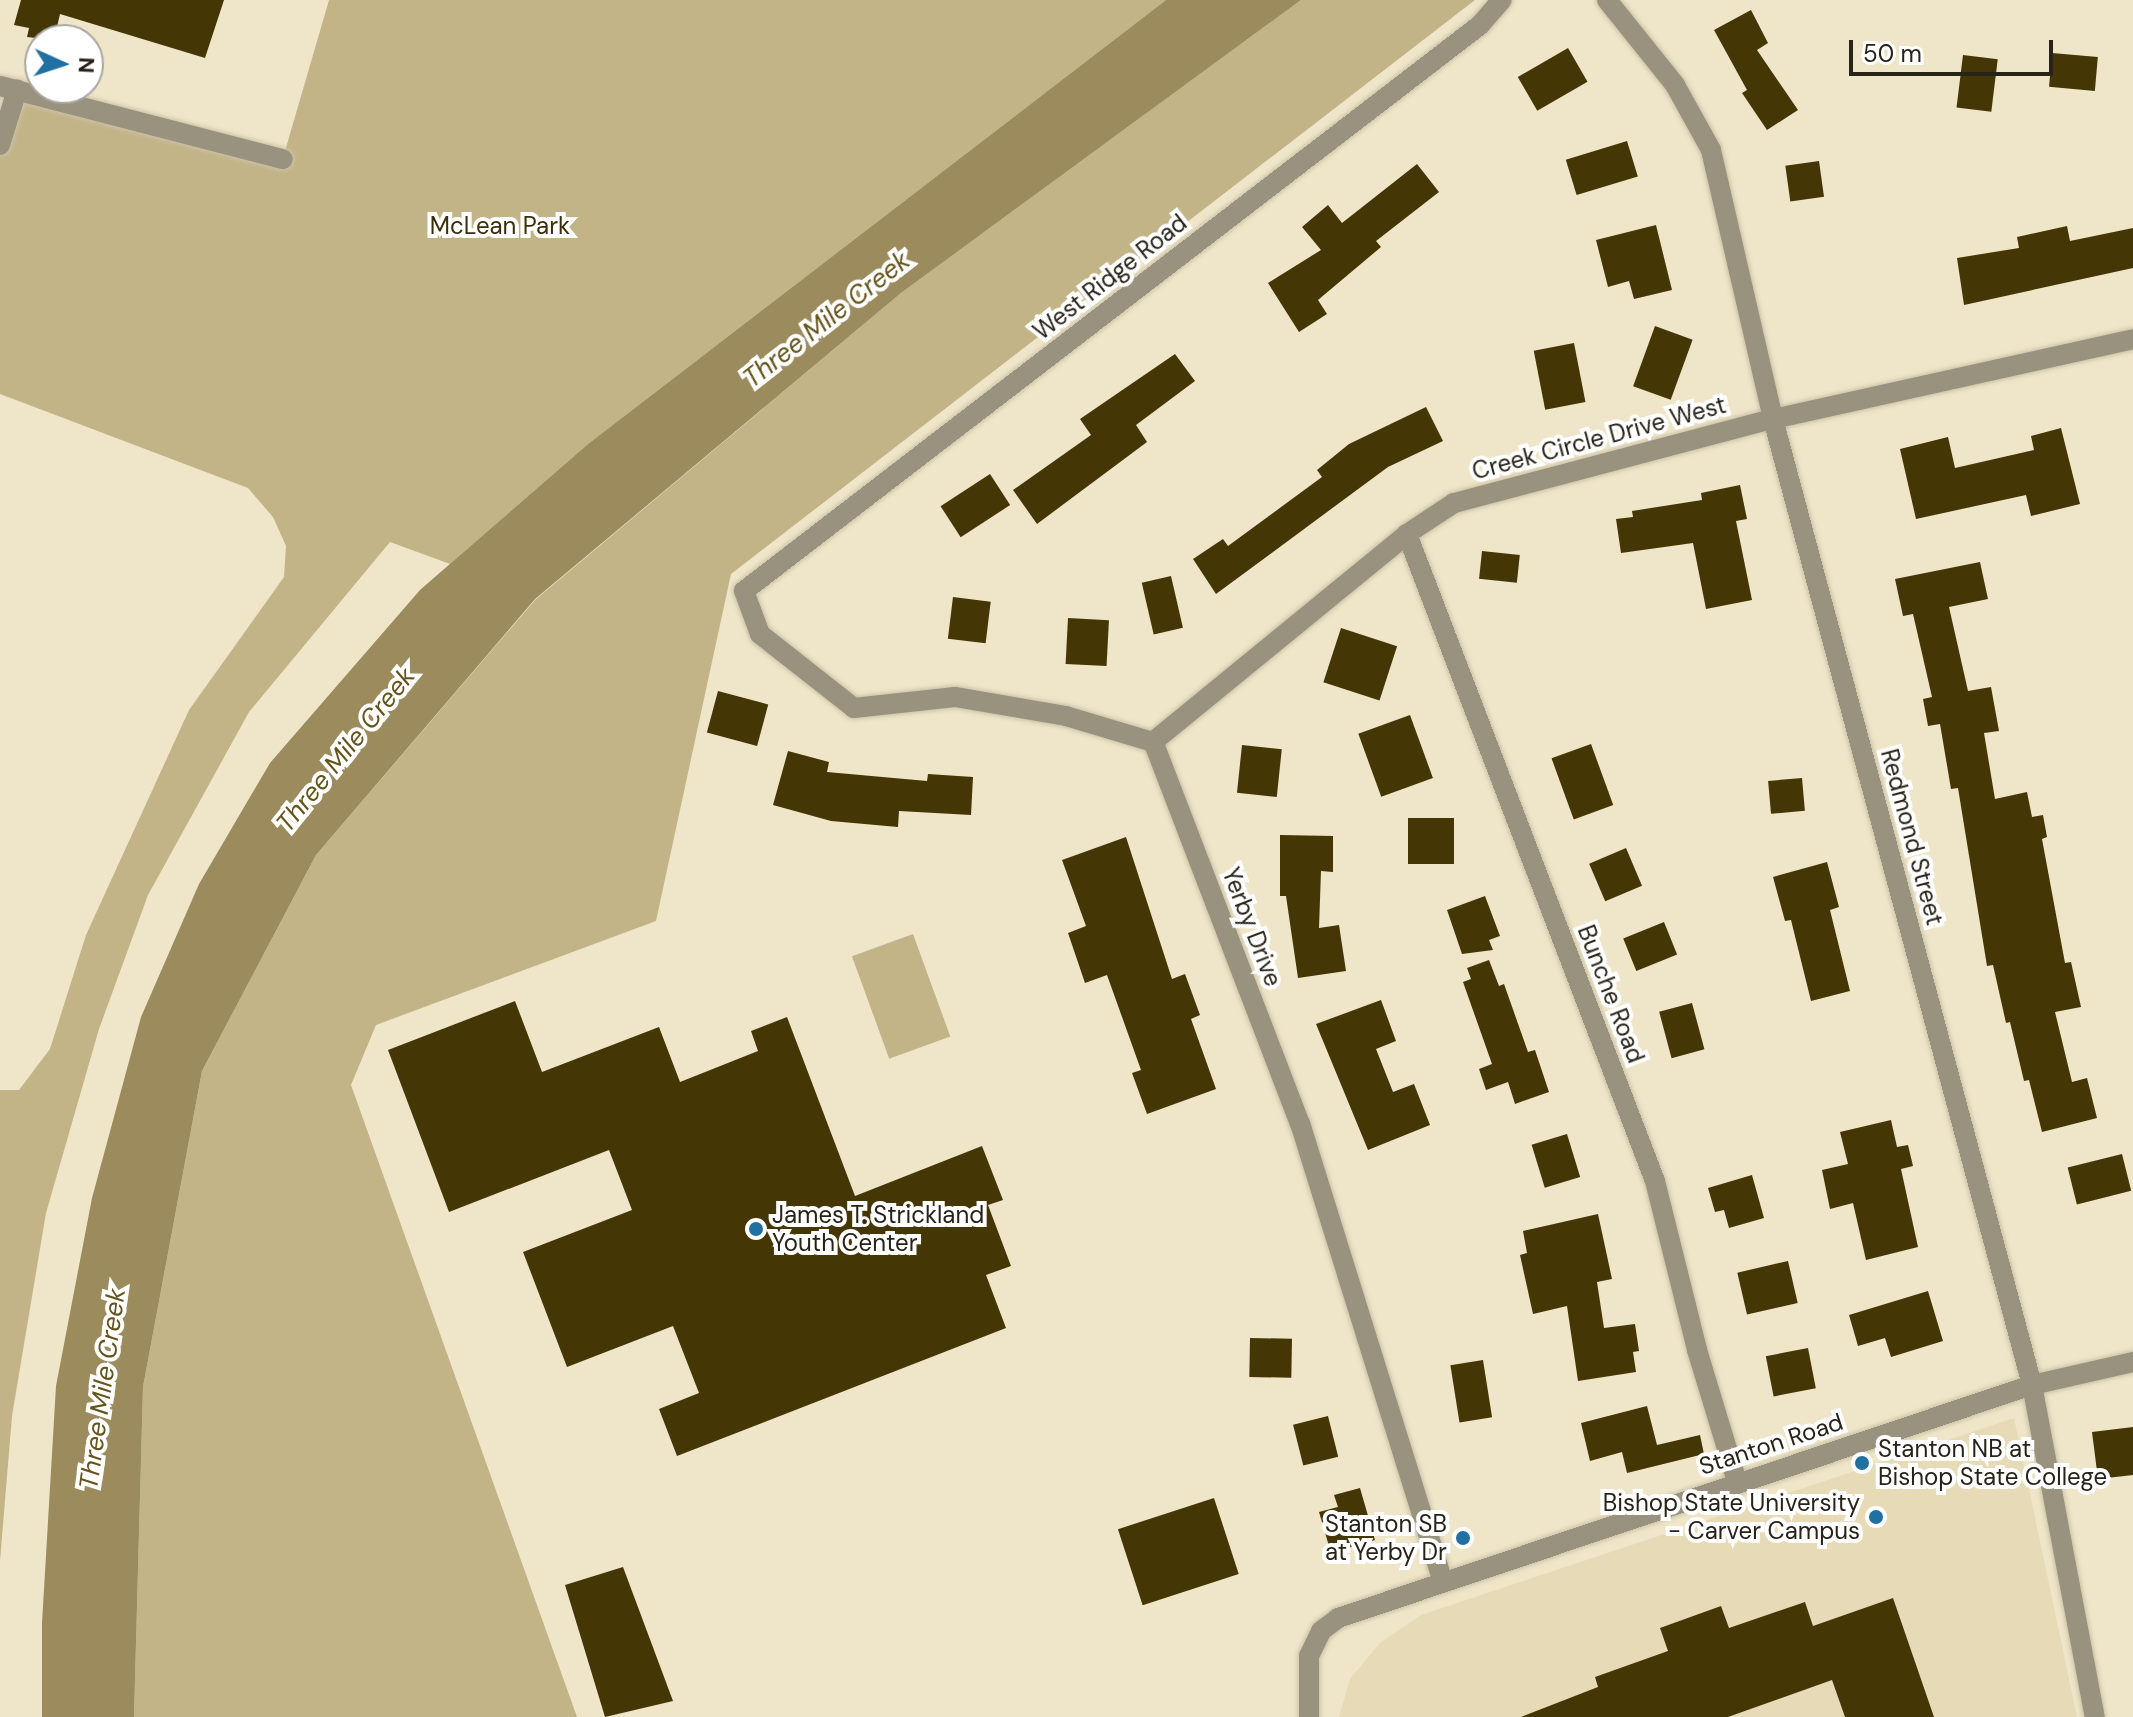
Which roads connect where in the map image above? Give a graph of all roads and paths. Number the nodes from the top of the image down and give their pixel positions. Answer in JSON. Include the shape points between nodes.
{"nodes":[{"id":1,"x":1502,"y":0,"type":"edge"},
{"id":2,"x":1607,"y":0,"type":"edge"},
{"id":3,"x":8,"y":88,"type":"edge"},
{"id":4,"x":0,"y":145,"type":"edge"},
{"id":5,"x":283,"y":159,"type":"dead end"},
{"id":6,"x":2133,"y":339,"type":"edge"},
{"id":7,"x":1773,"y":419,"type":"junction"},
{"id":8,"x":1407,"y":534,"type":"junction"},
{"id":9,"x":1153,"y":742,"type":"junction"},
{"id":10,"x":2133,"y":1362,"type":"edge"},
{"id":11,"x":2032,"y":1385,"type":"junction"},
{"id":12,"x":1737,"y":1482,"type":"junction"},
{"id":13,"x":1442,"y":1579,"type":"junction"},
{"id":14,"x":1309,"y":1717,"type":"edge"},
{"id":15,"x":2095,"y":1717,"type":"edge"}],
"edges":[{"from":1,"to":9,"type":"street","name":"West Ridge Road","via":[[1480,25],[744,591],[760,634],[854,708],[955,697],[1066,716]]},
{"from":2,"to":7,"type":"street","name":"Redmond Street","via":[[1675,85],[1711,150]]},
{"from":3,"to":4,"type":"street"},
{"from":3,"to":5,"type":"street"},
{"from":6,"to":7,"type":"street","name":"Creek Circle Drive West"},
{"from":7,"to":8,"type":"street","name":"Creek Circle Drive West","via":[[1454,503]]},
{"from":7,"to":11,"type":"street","name":"Redmond Street"},
{"from":8,"to":9,"type":"street","name":"Creek Circle Drive West"},
{"from":8,"to":12,"type":"street","name":"Bunche Road","via":[[1655,1181]]},
{"from":9,"to":13,"type":"street","name":"Yerby Drive","via":[[1300,1124]]},
{"from":10,"to":11,"type":"street","name":"Stanton Road"},
{"from":11,"to":12,"type":"street","name":"Stanton Road"},
{"from":11,"to":15,"type":"street","name":"Redmond Street"},
{"from":12,"to":13,"type":"street","name":"Stanton Road"},
{"from":13,"to":14,"type":"street","name":"Stanton Road","via":[[1338,1618],[1321,1631],[1309,1656]]}]}
